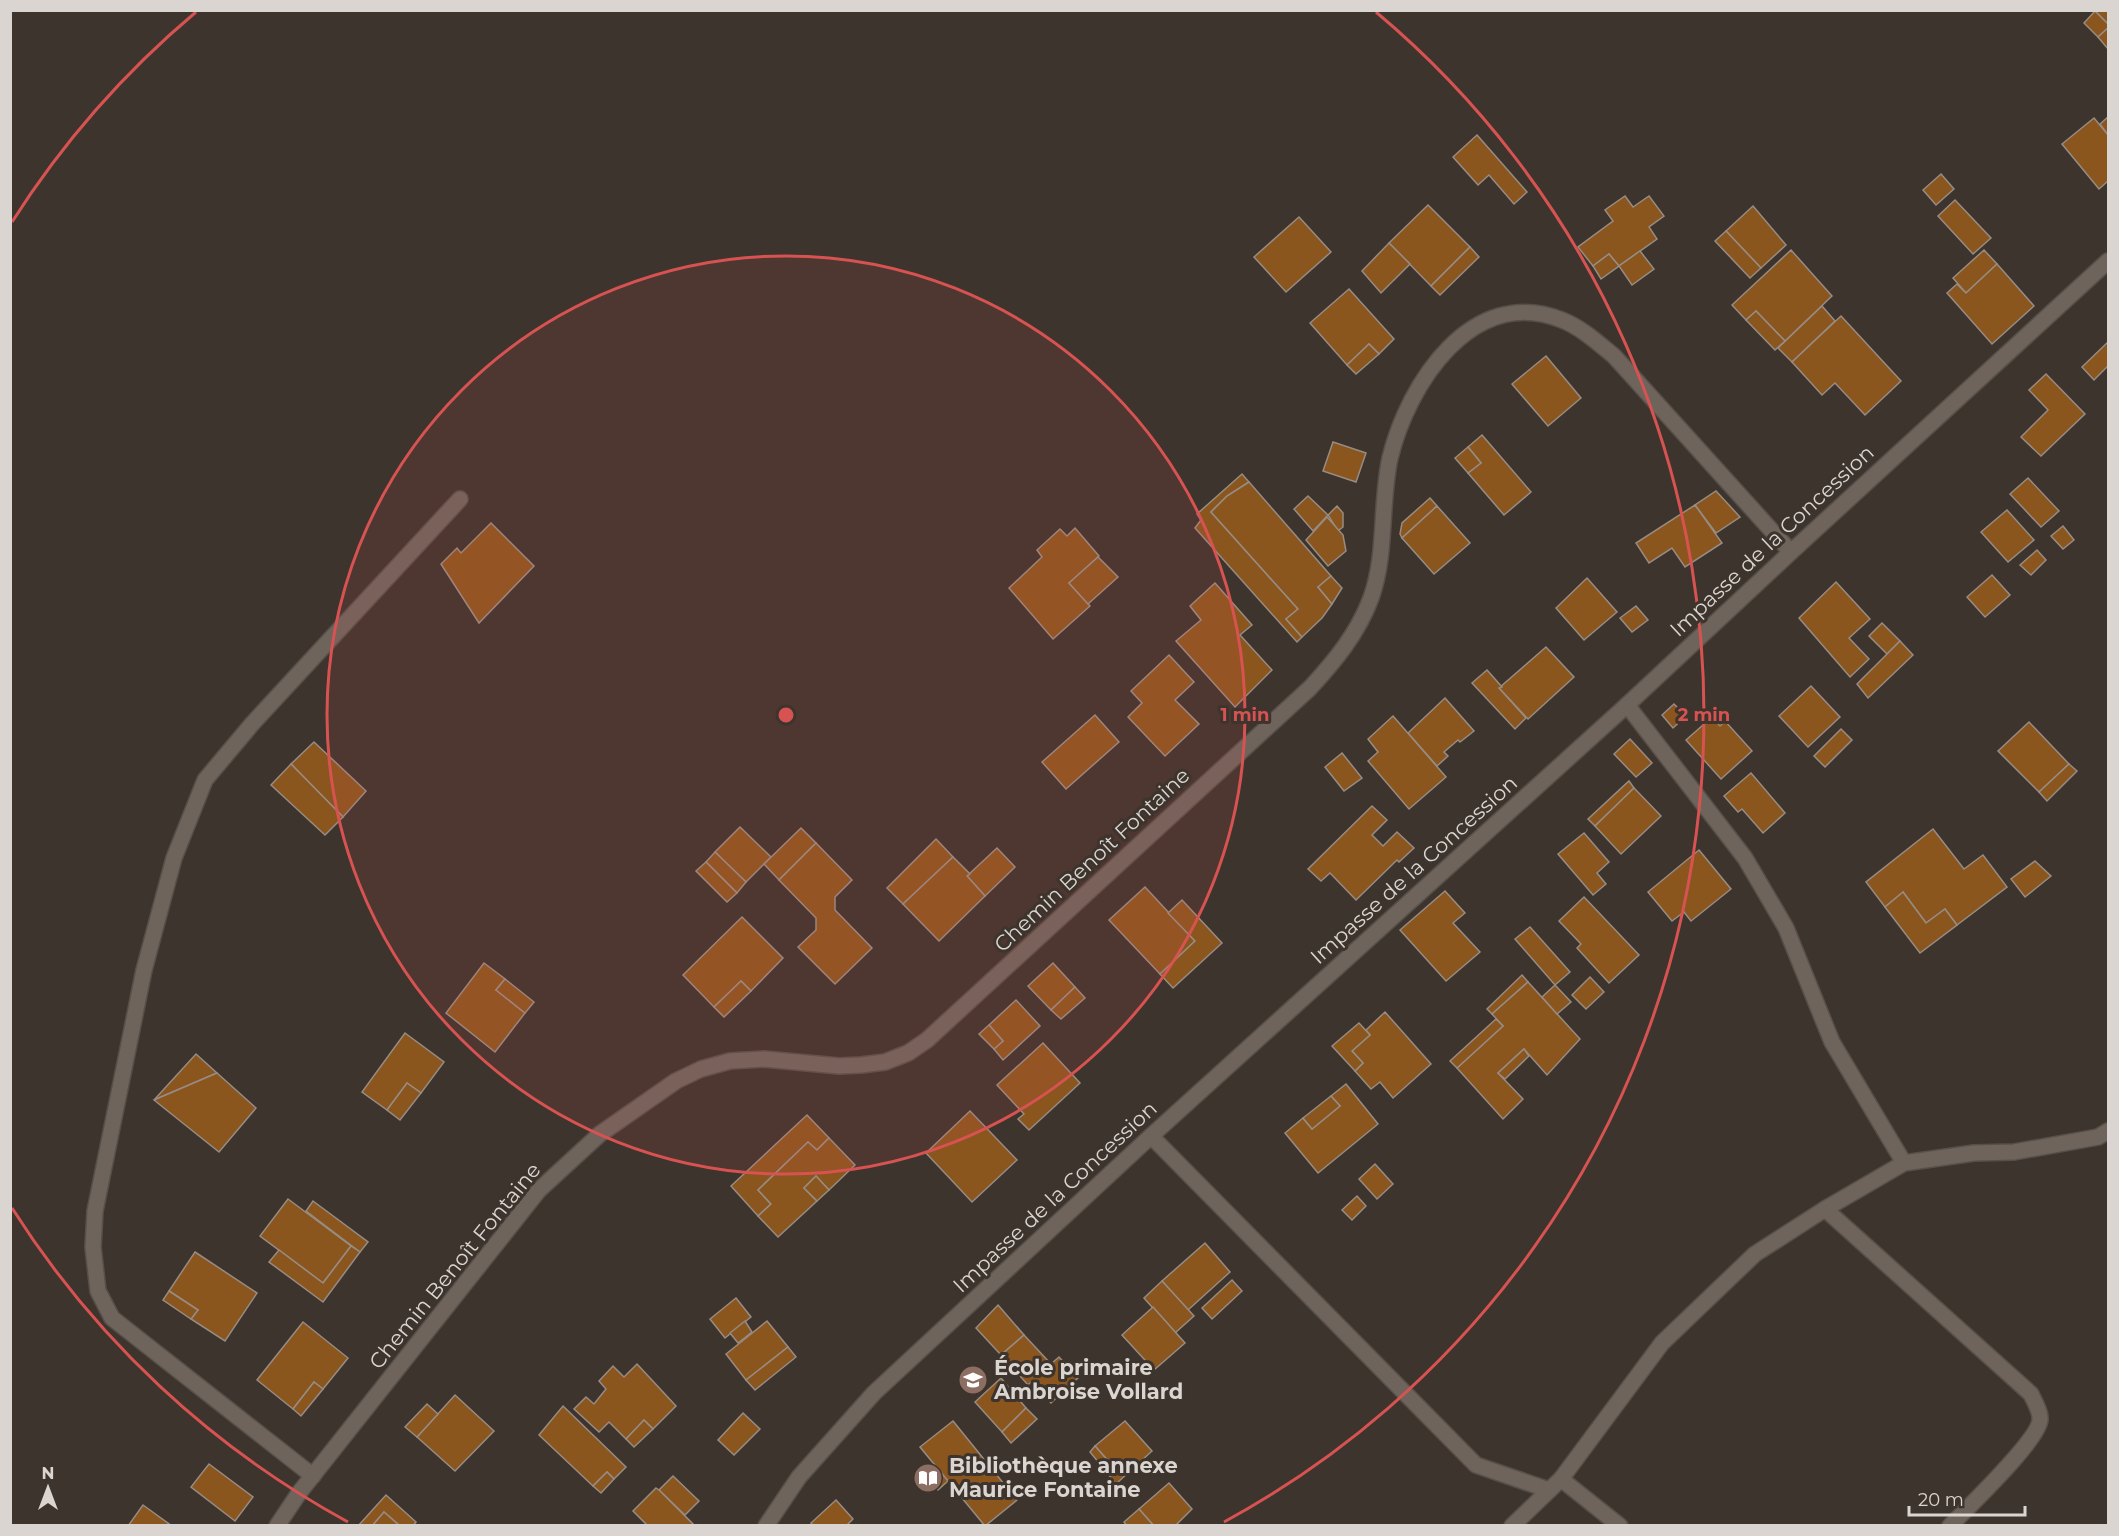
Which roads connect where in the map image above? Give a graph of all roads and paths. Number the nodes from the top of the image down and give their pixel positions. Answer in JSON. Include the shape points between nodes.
{"nodes":[{"id":1,"x":2109,"y":261,"type":"edge"},
{"id":2,"x":460,"y":499,"type":"dead end"},
{"id":3,"x":1791,"y":552,"type":"junction"},
{"id":4,"x":1627,"y":705,"type":"junction"},
{"id":5,"x":2109,"y":1131,"type":"edge"},
{"id":6,"x":1151,"y":1136,"type":"junction"},
{"id":7,"x":1904,"y":1163,"type":"junction"},
{"id":8,"x":1825,"y":1209,"type":"junction"},
{"id":9,"x":313,"y":1476,"type":"junction"},
{"id":10,"x":1561,"y":1479,"type":"junction"},
{"id":11,"x":1549,"y":1490,"type":"junction"},
{"id":12,"x":277,"y":1526,"type":"edge"},
{"id":13,"x":766,"y":1526,"type":"edge"},
{"id":14,"x":1512,"y":1526,"type":"edge"},
{"id":15,"x":1620,"y":1526,"type":"edge"},
{"id":16,"x":1950,"y":1526,"type":"edge"}],
"edges":[{"from":1,"to":3,"type":"street","name":"Impasse de la Concession"},
{"from":2,"to":9,"type":"street","via":[[205,780],[174,858],[144,970],[95,1211],[93,1248],[98,1291],[112,1318]]},
{"from":3,"to":4,"type":"street","name":"Impasse de la Concession"},
{"from":3,"to":9,"type":"street","name":"Chemin Benoît Fontaine","via":[[1614,357],[1588,334],[1562,320],[1523,313],[1494,318],[1468,331],[1437,360],[1403,416],[1390,461],[1380,563],[1371,597],[1357,629],[1337,659],[1310,688],[927,1040],[908,1053],[885,1062],[839,1066],[764,1059],[730,1061],[676,1081],[600,1134],[539,1190]]},
{"from":4,"to":6,"type":"street","name":"Impasse de la Concession"},
{"from":4,"to":7,"type":"street","via":[[1745,858],[1786,928],[1832,1042]]},
{"from":5,"to":7,"type":"street","via":[[2098,1137],[2014,1152]]},
{"from":6,"to":11,"type":"street","via":[[1476,1465]]},
{"from":6,"to":13,"type":"street","name":"Impasse de la Concession","via":[[874,1393],[800,1477]]},
{"from":7,"to":8,"type":"street"},
{"from":8,"to":10,"type":"street","via":[[1755,1254],[1662,1343]]},
{"from":8,"to":16,"type":"street","via":[[2031,1394],[2037,1405],[2040,1420],[2031,1439]]},
{"from":9,"to":12,"type":"street","name":"Chemin Benoît Fontaine"},
{"from":10,"to":11,"type":"street"},
{"from":10,"to":15,"type":"street"},
{"from":11,"to":14,"type":"street"}]}
